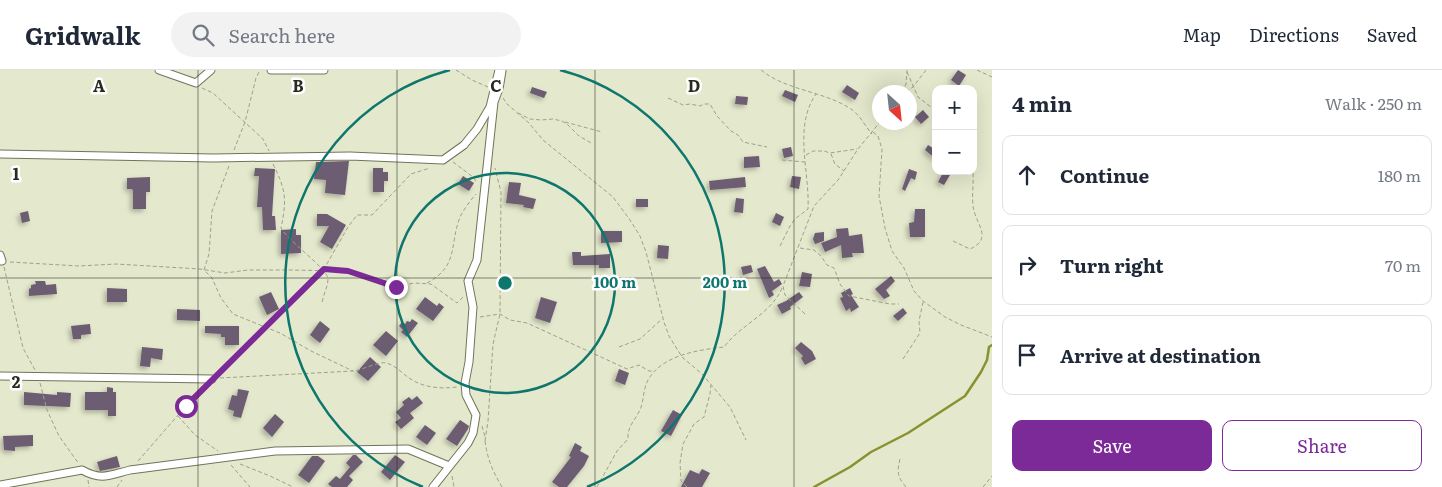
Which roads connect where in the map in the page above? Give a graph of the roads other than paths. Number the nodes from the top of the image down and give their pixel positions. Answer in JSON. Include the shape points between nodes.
{"nodes":[{"id":1,"x":159,"y":70,"type":"edge"},
{"id":2,"x":211,"y":70,"type":"edge"},
{"id":3,"x":271,"y":70,"type":"edge"},
{"id":4,"x":324,"y":70,"type":"edge"},
{"id":5,"x":500,"y":70,"type":"edge"},
{"id":6,"x":496,"y":91,"type":"junction"},
{"id":7,"x":0,"y":154,"type":"edge"},
{"id":8,"x":0,"y":376,"type":"edge"},
{"id":9,"x":212,"y":379,"type":"road end"},
{"id":10,"x":449,"y":466,"type":"junction"},
{"id":11,"x":0,"y":485,"type":"edge"},
{"id":12,"x":433,"y":487,"type":"edge"}],
"edges":[{"from":1,"to":2,"type":"street","via":[[196,83]]},
{"from":3,"to":4,"type":"street"},
{"from":5,"to":6,"type":"street"},
{"from":6,"to":7,"type":"street","via":[[477,129],[464,145],[443,160]]},
{"from":6,"to":10,"type":"street","via":[[477,260],[468,281],[473,307],[466,395],[476,415],[468,443]]},
{"from":8,"to":9,"type":"street"},
{"from":10,"to":11,"type":"street","via":[[408,449],[275,450],[95,477],[82,470]]},
{"from":10,"to":12,"type":"street"}]}
